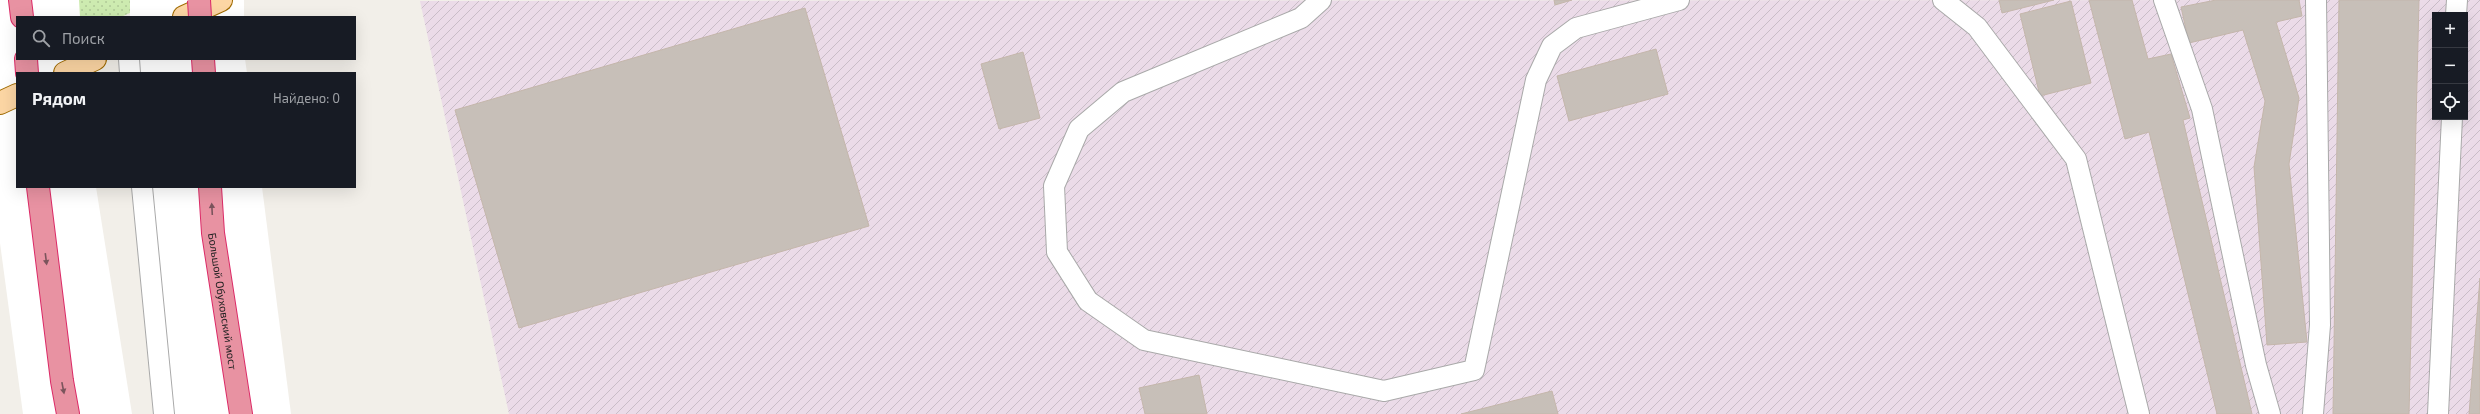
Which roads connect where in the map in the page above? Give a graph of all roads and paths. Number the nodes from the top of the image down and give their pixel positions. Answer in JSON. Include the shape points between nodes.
{"nodes":[{"id":1,"x":20,"y":0,"type":"edge"},
{"id":2,"x":199,"y":0,"type":"edge"},
{"id":3,"x":221,"y":0,"type":"edge"},
{"id":4,"x":1321,"y":0,"type":"edge"},
{"id":5,"x":1679,"y":0,"type":"edge"},
{"id":6,"x":1943,"y":0,"type":"edge"},
{"id":7,"x":2164,"y":0,"type":"edge"},
{"id":8,"x":2316,"y":0,"type":"edge"},
{"id":9,"x":2457,"y":0,"type":"edge"},
{"id":10,"x":2456,"y":12,"type":"edge"},
{"id":11,"x":22,"y":16,"type":"edge"},
{"id":12,"x":186,"y":16,"type":"edge"},
{"id":13,"x":200,"y":16,"type":"edge"},
{"id":14,"x":26,"y":60,"type":"edge"},
{"id":15,"x":93,"y":60,"type":"edge"},
{"id":16,"x":129,"y":60,"type":"edge"},
{"id":17,"x":203,"y":60,"type":"edge"},
{"id":18,"x":27,"y":72,"type":"edge"},
{"id":19,"x":67,"y":72,"type":"edge"},
{"id":20,"x":130,"y":72,"type":"edge"},
{"id":21,"x":204,"y":72,"type":"edge"},
{"id":22,"x":16,"y":95,"type":"edge"},
{"id":23,"x":0,"y":103,"type":"edge"},
{"id":24,"x":2452,"y":120,"type":"edge"},
{"id":25,"x":38,"y":188,"type":"edge"},
{"id":26,"x":142,"y":188,"type":"edge"},
{"id":27,"x":210,"y":188,"type":"edge"},
{"id":28,"x":68,"y":414,"type":"edge"},
{"id":29,"x":164,"y":414,"type":"edge"},
{"id":30,"x":241,"y":414,"type":"edge"},
{"id":31,"x":2139,"y":414,"type":"edge"},
{"id":32,"x":2270,"y":414,"type":"edge"},
{"id":33,"x":2313,"y":414,"type":"edge"},
{"id":34,"x":2438,"y":414,"type":"edge"}],
"edges":[{"from":1,"to":11,"type":"highway"},
{"from":2,"to":13,"type":"highway","bridge":true},
{"from":3,"to":12,"type":"main road"},
{"from":4,"to":5,"type":"lane","via":[[1301,18],[1123,92],[1079,129],[1054,186],[1057,252],[1088,301],[1144,340],[1384,391],[1474,370],[1536,80],[1552,46],[1576,28]]},
{"from":6,"to":31,"type":"lane","via":[[1977,27],[2076,159]]},
{"from":7,"to":32,"type":"lane","via":[[2202,109],[2256,365]]},
{"from":8,"to":33,"type":"lane","via":[[2320,325]]},
{"from":9,"to":10,"type":"lane"},
{"from":14,"to":18,"type":"highway"},
{"from":15,"to":19,"type":"main road"},
{"from":16,"to":20,"type":"lane"},
{"from":17,"to":21,"type":"highway"},
{"from":22,"to":23,"type":"main road"},
{"from":24,"to":34,"type":"lane"},
{"from":25,"to":28,"type":"highway","one_way":true},
{"from":26,"to":29,"type":"lane"},
{"from":30,"to":27,"type":"highway","name":"Большой Обуховский мост","one_way":true,"via":[[213,233]]}]}
